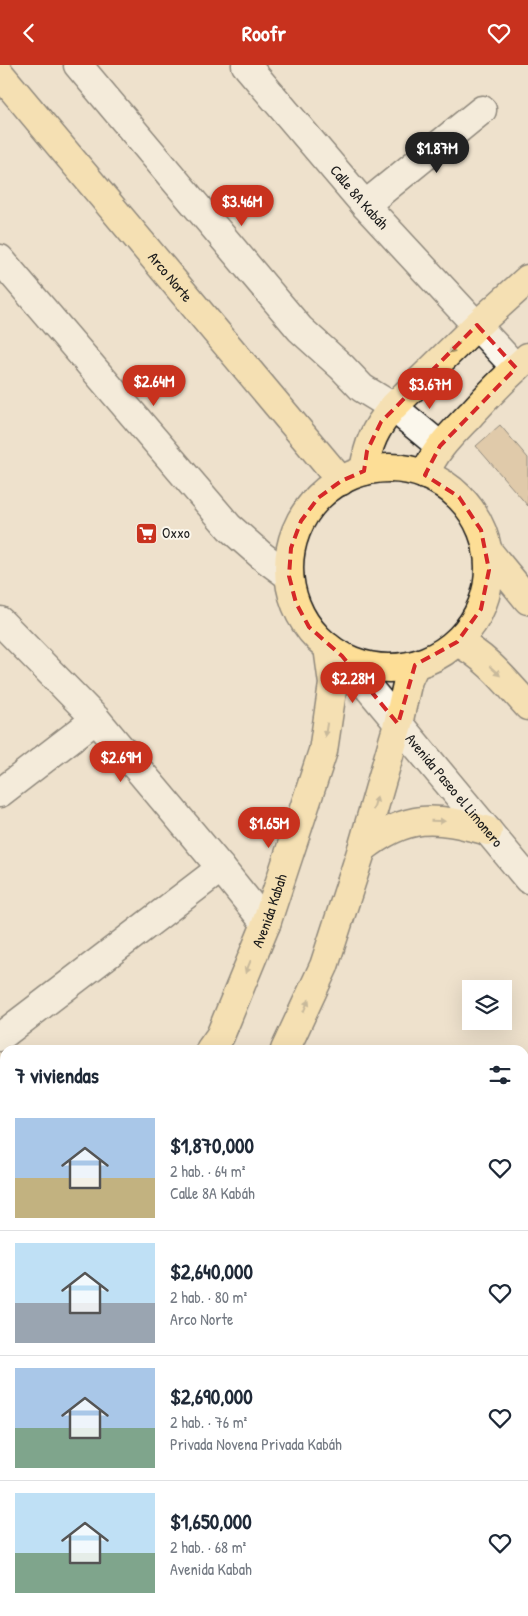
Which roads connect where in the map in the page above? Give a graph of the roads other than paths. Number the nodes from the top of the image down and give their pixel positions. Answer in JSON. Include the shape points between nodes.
{"nodes":[{"id":1,"x":78,"y":65,"type":"edge"},
{"id":2,"x":259,"y":69,"type":"edge"},
{"id":3,"x":0,"y":74,"type":"edge"},
{"id":4,"x":482,"y":110,"type":"dead end"},
{"id":5,"x":365,"y":205,"type":"junction"},
{"id":6,"x":0,"y":259,"type":"edge"},
{"id":7,"x":528,"y":279,"type":"edge"},
{"id":8,"x":477,"y":325,"type":"junction"},
{"id":9,"x":522,"y":363,"type":"edge"},
{"id":10,"x":393,"y":407,"type":"junction"},
{"id":11,"x":440,"y":446,"type":"junction"},
{"id":12,"x":425,"y":475,"type":"junction"},
{"id":13,"x":353,"y":476,"type":"junction"},
{"id":14,"x":487,"y":549,"type":"junction"},
{"id":15,"x":290,"y":576,"type":"junction"},
{"id":16,"x":528,"y":600,"type":"edge"},
{"id":17,"x":0,"y":621,"type":"edge"},
{"id":18,"x":457,"y":642,"type":"junction"},
{"id":19,"x":334,"y":652,"type":"junction"},
{"id":20,"x":414,"y":665,"type":"junction"},
{"id":21,"x":528,"y":706,"type":"edge"},
{"id":22,"x":96,"y":719,"type":"junction"},
{"id":23,"x":398,"y":724,"type":"junction"},
{"id":24,"x":0,"y":793,"type":"edge"},
{"id":25,"x":488,"y":831,"type":"junction"},
{"id":26,"x":362,"y":849,"type":"junction"},
{"id":27,"x":221,"y":868,"type":"junction"},
{"id":28,"x":528,"y":879,"type":"edge"},
{"id":29,"x":266,"y":924,"type":"junction"},
{"id":30,"x":0,"y":1037,"type":"edge"},
{"id":31,"x":214,"y":1045,"type":"edge"},
{"id":32,"x":287,"y":1045,"type":"edge"}],
"edges":[{"from":1,"to":10,"type":"street","via":[[300,329],[362,388]]},
{"from":2,"to":5,"type":"street","name":"Calle 8A Kabáh"},
{"from":3,"to":13,"type":"main road","name":"Arco Norte"},
{"from":4,"to":5,"type":"street"},
{"from":5,"to":8,"type":"street","name":"Calle 8A Kabáh"},
{"from":6,"to":15,"type":"street","via":[[229,527]]},
{"from":7,"to":8,"type":"main road"},
{"from":8,"to":9,"type":"street","name":"Calle 8A Kabáh"},
{"from":8,"to":10,"type":"main road","one_way":true},
{"from":9,"to":11,"type":"main road"},
{"from":10,"to":11,"type":"street"},
{"from":10,"to":13,"type":"main road","via":[[374,434]]},
{"from":11,"to":12,"type":"main road"},
{"from":12,"to":13,"type":"main road","via":[[406,469],[385,468]]},
{"from":12,"to":14,"type":"main road","via":[[443,484],[472,512]]},
{"from":13,"to":15,"type":"main road","via":[[318,498],[301,521],[291,548]]},
{"from":14,"to":16,"type":"main road"},
{"from":14,"to":18,"type":"main road","via":[[487,590],[470,627]]},
{"from":15,"to":19,"type":"main road","via":[[296,603],[309,627]]},
{"from":17,"to":22,"type":"street"},
{"from":18,"to":20,"type":"main road","via":[[437,657]]},
{"from":18,"to":21,"type":"main road","one_way":true,"via":[[470,648],[500,675]]},
{"from":19,"to":20,"type":"main road","via":[[365,665],[390,669]]},
{"from":19,"to":23,"type":"street","name":"Avenida Paseo el Limonero"},
{"from":19,"to":29,"type":"main road","name":"Avenida Kabah","one_way":true,"via":[[334,685],[323,751]]},
{"from":20,"to":23,"type":"main road"},
{"from":22,"to":24,"type":"street"},
{"from":22,"to":27,"type":"street"},
{"from":23,"to":25,"type":"street","name":"Avenida Paseo el Limonero"},
{"from":26,"to":23,"type":"main road","one_way":true},
{"from":26,"to":25,"type":"main road","one_way":true,"via":[[393,829],[427,820],[444,820]]},
{"from":25,"to":28,"type":"street","name":"Avenida Paseo el Limonero"},
{"from":32,"to":26,"type":"main road","one_way":true,"via":[[324,966]]},
{"from":27,"to":29,"type":"street"},
{"from":27,"to":30,"type":"street"},
{"from":29,"to":31,"type":"main road","name":"Avenida Kabah","one_way":true}]}
